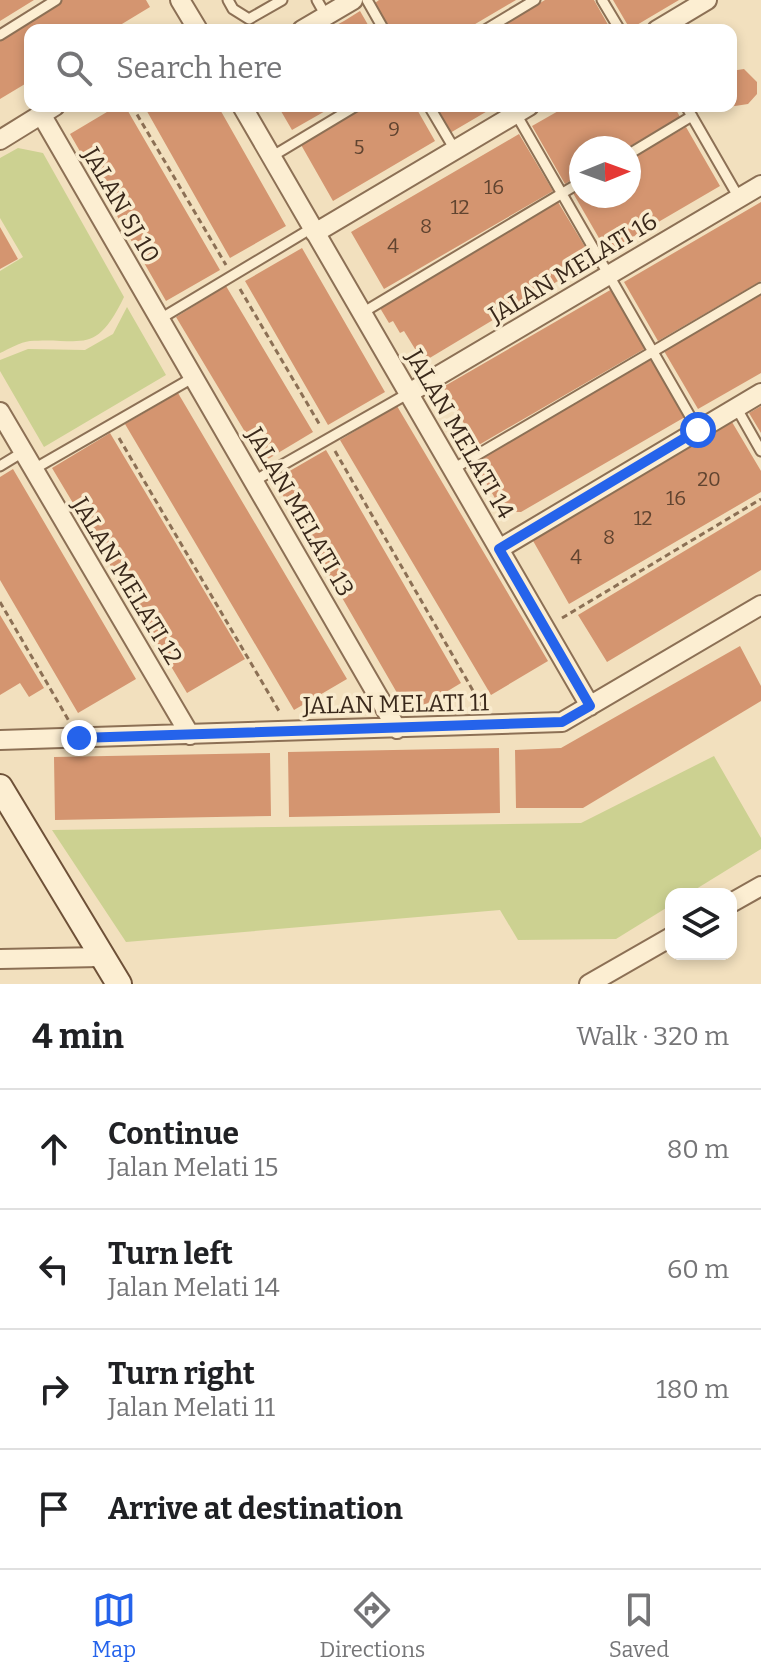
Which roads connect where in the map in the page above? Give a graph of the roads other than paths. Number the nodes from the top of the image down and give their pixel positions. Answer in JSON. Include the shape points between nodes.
{"nodes":[{"id":1,"x":56,"y":0,"type":"edge"},
{"id":2,"x":180,"y":0,"type":"edge"},
{"id":3,"x":228,"y":0,"type":"edge"},
{"id":4,"x":282,"y":0,"type":"edge"},
{"id":5,"x":353,"y":0,"type":"edge"},
{"id":6,"x":367,"y":0,"type":"edge"},
{"id":7,"x":535,"y":0,"type":"edge"},
{"id":8,"x":602,"y":0,"type":"edge"},
{"id":9,"x":707,"y":0,"type":"edge"},
{"id":10,"x":322,"y":8,"type":"edge"},
{"id":11,"x":188,"y":24,"type":"edge"},
{"id":12,"x":307,"y":24,"type":"edge"},
{"id":13,"x":381,"y":24,"type":"edge"},
{"id":14,"x":495,"y":24,"type":"edge"},
{"id":15,"x":616,"y":24,"type":"edge"},
{"id":16,"x":667,"y":24,"type":"edge"},
{"id":17,"x":0,"y":35,"type":"edge"},
{"id":18,"x":45,"y":112,"type":"edge"},
{"id":19,"x":49,"y":112,"type":"edge"},
{"id":20,"x":245,"y":112,"type":"edge"},
{"id":21,"x":346,"y":112,"type":"edge"},
{"id":22,"x":433,"y":112,"type":"edge"},
{"id":23,"x":520,"y":112,"type":"edge"},
{"id":24,"x":524,"y":112,"type":"edge"},
{"id":25,"x":690,"y":112,"type":"edge"},
{"id":26,"x":692,"y":116,"type":"junction"},
{"id":27,"x":0,"y":140,"type":"edge"},
{"id":28,"x":641,"y":147,"type":"edge"},
{"id":29,"x":455,"y":150,"type":"junction"},
{"id":30,"x":271,"y":157,"type":"junction"},
{"id":31,"x":761,"y":185,"type":"edge"},
{"id":32,"x":569,"y":190,"type":"edge"},
{"id":33,"x":562,"y":194,"type":"junction"},
{"id":34,"x":739,"y":198,"type":"junction"},
{"id":35,"x":314,"y":231,"type":"junction"},
{"id":36,"x":609,"y":275,"type":"junction"},
{"id":37,"x":761,"y":288,"type":"edge"},
{"id":38,"x":362,"y":313,"type":"junction"},
{"id":39,"x":160,"y":319,"type":"junction"},
{"id":40,"x":653,"y":352,"type":"junction"},
{"id":41,"x":194,"y":377,"type":"junction"},
{"id":42,"x":409,"y":393,"type":"junction"},
{"id":43,"x":761,"y":393,"type":"edge"},
{"id":44,"x":736,"y":407,"type":"junction"},
{"id":45,"x":0,"y":412,"type":"edge"},
{"id":46,"x":698,"y":430,"type":"junction"},
{"id":47,"x":761,"y":451,"type":"edge"},
{"id":48,"x":23,"y":452,"type":"junction"},
{"id":49,"x":0,"y":466,"type":"edge"},
{"id":50,"x":453,"y":469,"type":"junction"},
{"id":51,"x":33,"y":470,"type":"junction"},
{"id":52,"x":254,"y":481,"type":"junction"},
{"id":53,"x":499,"y":549,"type":"junction"},
{"id":54,"x":761,"y":605,"type":"edge"},
{"id":55,"x":590,"y":706,"type":"junction"},
{"id":56,"x":397,"y":729,"type":"junction"},
{"id":57,"x":190,"y":735,"type":"junction"},
{"id":58,"x":0,"y":740,"type":"edge"},
{"id":59,"x":0,"y":787,"type":"edge"},
{"id":60,"x":761,"y":886,"type":"edge"},
{"id":61,"x":737,"y":900,"type":"edge"},
{"id":62,"x":665,"y":940,"type":"edge"},
{"id":63,"x":100,"y":957,"type":"junction"},
{"id":64,"x":0,"y":959,"type":"edge"},
{"id":65,"x":119,"y":984,"type":"edge"},
{"id":66,"x":589,"y":984,"type":"edge"}],
"edges":[{"from":1,"to":17,"type":"lane"},
{"from":2,"to":11,"type":"street"},
{"from":3,"to":4,"type":"lane","via":[[249,19]]},
{"from":5,"to":10,"type":"street"},
{"from":6,"to":13,"type":"lane"},
{"from":7,"to":14,"type":"lane"},
{"from":8,"to":15,"type":"lane"},
{"from":9,"to":16,"type":"street"},
{"from":10,"to":12,"type":"street"},
{"from":18,"to":27,"type":"street"},
{"from":19,"to":39,"type":"street","name":"JALAN SJ 10"},
{"from":20,"to":30,"type":"street","name":"JALAN MELATI 14"},
{"from":21,"to":30,"type":"lane"},
{"from":22,"to":29,"type":"lane"},
{"from":23,"to":29,"type":"street"},
{"from":24,"to":33,"type":"lane"},
{"from":25,"to":26,"type":"lane"},
{"from":26,"to":28,"type":"lane"},
{"from":26,"to":34,"type":"lane"},
{"from":29,"to":35,"type":"street"},
{"from":30,"to":35,"type":"street","name":"JALAN MELATI 14"},
{"from":31,"to":34,"type":"street","name":"JALAN MELATI 16"},
{"from":32,"to":33,"type":"lane"},
{"from":33,"to":36,"type":"lane"},
{"from":33,"to":38,"type":"lane"},
{"from":34,"to":36,"type":"street","name":"JALAN MELATI 16"},
{"from":35,"to":38,"type":"street","name":"JALAN MELATI 14"},
{"from":35,"to":39,"type":"lane"},
{"from":36,"to":40,"type":"lane"},
{"from":36,"to":42,"type":"street","name":"JALAN MELATI 16"},
{"from":37,"to":40,"type":"lane"},
{"from":38,"to":42,"type":"street","name":"JALAN MELATI 14"},
{"from":39,"to":41,"type":"street","name":"JALAN MELATI 13"},
{"from":40,"to":46,"type":"lane"},
{"from":40,"to":50,"type":"lane"},
{"from":41,"to":51,"type":"lane"},
{"from":41,"to":52,"type":"street","name":"JALAN MELATI 13"},
{"from":42,"to":50,"type":"street","name":"JALAN MELATI 14"},
{"from":42,"to":52,"type":"lane"},
{"from":43,"to":44,"type":"street"},
{"from":44,"to":46,"type":"street"},
{"from":44,"to":47,"type":"lane"},
{"from":45,"to":48,"type":"street","name":"JALAN MELATI 12"},
{"from":46,"to":53,"type":"street"},
{"from":48,"to":49,"type":"lane"},
{"from":48,"to":51,"type":"street","name":"JALAN MELATI 12"},
{"from":50,"to":53,"type":"street","name":"JALAN MELATI 14"},
{"from":51,"to":57,"type":"street","name":"JALAN MELATI 12"},
{"from":52,"to":56,"type":"street","name":"JALAN MELATI 13"},
{"from":53,"to":55,"type":"street","name":"JALAN MELATI 14"},
{"from":54,"to":55,"type":"street","name":"JALAN MELATI 11"},
{"from":55,"to":56,"type":"street","name":"JALAN MELATI 11","via":[[562,722]]},
{"from":56,"to":57,"type":"street","name":"JALAN MELATI 11"},
{"from":57,"to":58,"type":"street","name":"JALAN MELATI 11"},
{"from":59,"to":63,"type":"street"},
{"from":60,"to":61,"type":"street"},
{"from":62,"to":66,"type":"street"},
{"from":63,"to":64,"type":"street"},
{"from":63,"to":65,"type":"street"}]}
